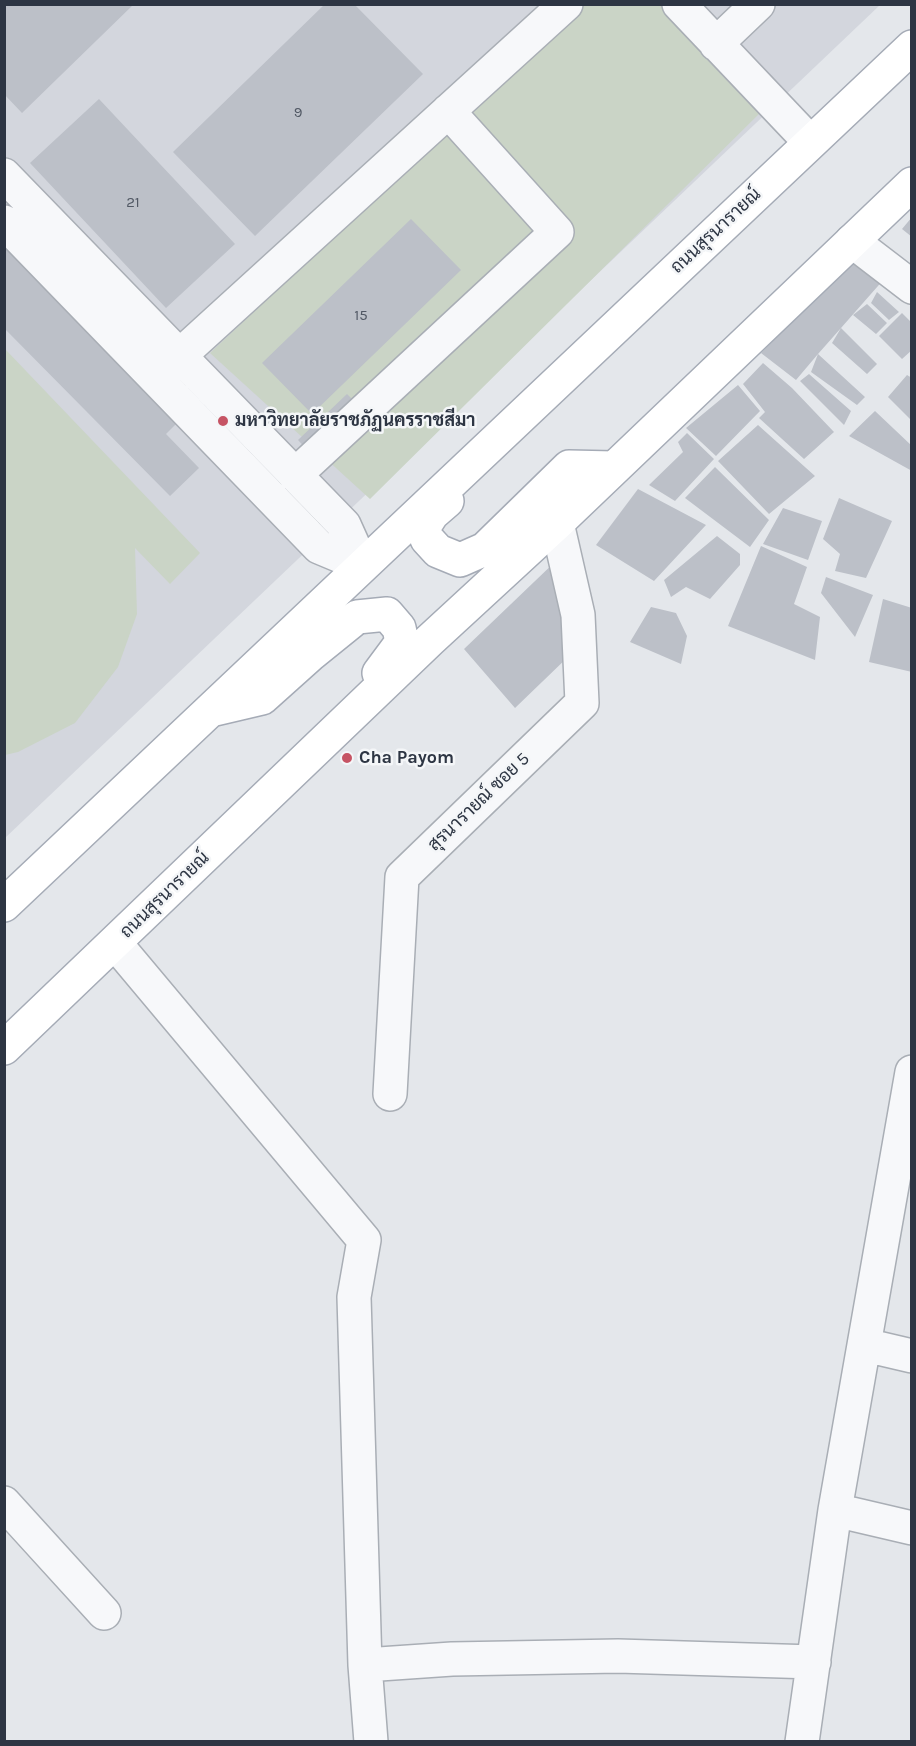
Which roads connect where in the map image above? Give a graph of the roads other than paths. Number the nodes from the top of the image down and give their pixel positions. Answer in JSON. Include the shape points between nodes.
{"nodes":[{"id":1,"x":566,"y":4,"type":"edge"},
{"id":2,"x":679,"y":4,"type":"edge"},
{"id":3,"x":758,"y":4,"type":"edge"},
{"id":4,"x":716,"y":44,"type":"junction"},
{"id":5,"x":912,"y":46,"type":"edge"},
{"id":6,"x":448,"y":111,"type":"junction"},
{"id":7,"x":810,"y":142,"type":"junction"},
{"id":8,"x":912,"y":184,"type":"edge"},
{"id":9,"x":10,"y":191,"type":"edge"},
{"id":10,"x":4,"y":222,"type":"edge"},
{"id":11,"x":852,"y":241,"type":"junction"},
{"id":12,"x":912,"y":287,"type":"edge"},
{"id":13,"x":179,"y":355,"type":"junction"},
{"id":14,"x":155,"y":378,"type":"junction"},
{"id":15,"x":521,"y":416,"type":"junction"},
{"id":16,"x":614,"y":468,"type":"junction"},
{"id":17,"x":295,"y":475,"type":"junction"},
{"id":18,"x":556,"y":523,"type":"junction"},
{"id":19,"x":362,"y":566,"type":"junction"},
{"id":20,"x":209,"y":710,"type":"junction"},
{"id":21,"x":324,"y":741,"type":"junction"},
{"id":22,"x":4,"y":905,"type":"edge"},
{"id":23,"x":115,"y":943,"type":"junction"},
{"id":24,"x":4,"y":1048,"type":"edge"},
{"id":25,"x":912,"y":1072,"type":"edge"},
{"id":26,"x":390,"y":1094,"type":"dead end"},
{"id":27,"x":902,"y":1185,"type":"edge"},
{"id":28,"x":865,"y":1346,"type":"junction"},
{"id":29,"x":912,"y":1356,"type":"edge"},
{"id":30,"x":4,"y":1503,"type":"edge"},
{"id":31,"x":835,"y":1510,"type":"junction"},
{"id":32,"x":912,"y":1528,"type":"edge"},
{"id":33,"x":104,"y":1613,"type":"dead end"},
{"id":34,"x":814,"y":1662,"type":"junction"},
{"id":35,"x":365,"y":1665,"type":"junction"},
{"id":36,"x":370,"y":1742,"type":"edge"},
{"id":37,"x":802,"y":1742,"type":"edge"}],
"edges":[{"from":1,"to":6,"type":"street"},
{"from":2,"to":4,"type":"street"},
{"from":3,"to":4,"type":"street"},
{"from":4,"to":7,"type":"street"},
{"from":5,"to":7,"type":"main road","name":"ถนนสุรนารายณ์"},
{"from":6,"to":13,"type":"street"},
{"from":6,"to":17,"type":"street","via":[[556,232]]},
{"from":7,"to":15,"type":"main road","name":"ถนนสุรนารายณ์"},
{"from":8,"to":11,"type":"main road","name":"ถนนสุรนารายณ์"},
{"from":9,"to":13,"type":"street"},
{"from":10,"to":14,"type":"street"},
{"from":11,"to":12,"type":"street"},
{"from":11,"to":16,"type":"main road","name":"ถนนสุรนารายณ์"},
{"from":13,"to":14,"type":"street"},
{"from":13,"to":17,"type":"street"},
{"from":14,"to":19,"type":"street","via":[[319,547]]},
{"from":15,"to":16,"type":"main road","name":"ถนนสุรนารายณ์","via":[[423,528],[438,551],[460,560],[485,549],[569,467]]},
{"from":15,"to":19,"type":"main road","name":"ถนนสุรนารายณ์"},
{"from":16,"to":18,"type":"main road","name":"ถนนสุรนารายณ์"},
{"from":17,"to":19,"type":"street","via":[[344,525]]},
{"from":18,"to":21,"type":"main road","name":"ถนนสุรนารายณ์"},
{"from":18,"to":26,"type":"street","name":"สุรนารายณ์ ซอย 5","via":[[578,615],[582,703],[402,877]]},
{"from":19,"to":20,"type":"main road","name":"ถนนสุรนารายณ์"},
{"from":20,"to":21,"type":"main road","name":"ถนนสุรนารายณ์","via":[[262,698],[357,618],[387,614],[399,628],[402,642]]},
{"from":20,"to":22,"type":"main road","name":"ถนนสุรนารายณ์"},
{"from":21,"to":23,"type":"main road","name":"ถนนสุรนารายณ์"},
{"from":23,"to":24,"type":"main road","name":"ถนนสุรนารายณ์"},
{"from":23,"to":35,"type":"street","via":[[364,1240],[354,1297]]},
{"from":25,"to":27,"type":"street"},
{"from":27,"to":28,"type":"street"},
{"from":28,"to":29,"type":"street"},
{"from":28,"to":31,"type":"street"},
{"from":30,"to":33,"type":"street"},
{"from":31,"to":32,"type":"street"},
{"from":31,"to":34,"type":"street"},
{"from":34,"to":35,"type":"street","via":[[618,1656]]},
{"from":34,"to":37,"type":"street"},
{"from":35,"to":36,"type":"street"}]}
